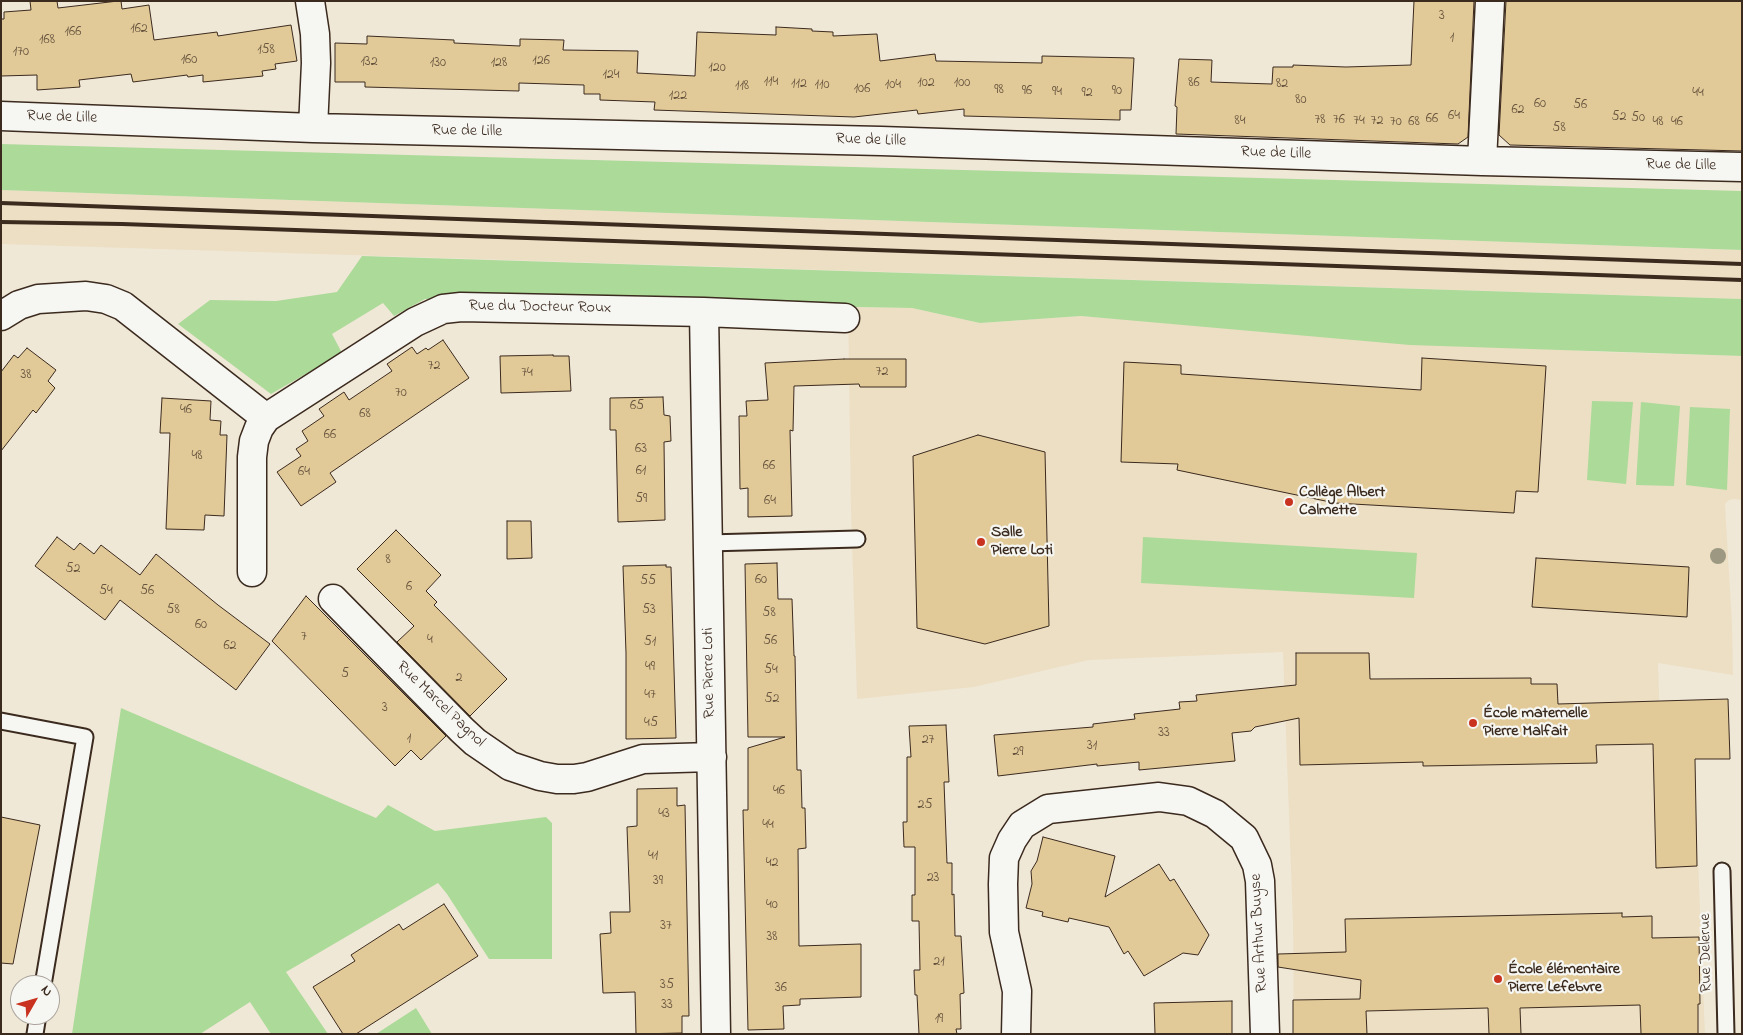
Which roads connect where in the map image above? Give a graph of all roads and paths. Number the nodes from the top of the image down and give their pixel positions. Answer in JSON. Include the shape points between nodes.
{"nodes":[{"id":1,"x":310,"y":1,"type":"edge"},
{"id":2,"x":1490,"y":1,"type":"edge"},
{"id":3,"x":1,"y":116,"type":"edge"},
{"id":4,"x":313,"y":128,"type":"junction"},
{"id":5,"x":1482,"y":161,"type":"junction"},
{"id":6,"x":1742,"y":167,"type":"edge"},
{"id":7,"x":704,"y":312,"type":"junction"},
{"id":8,"x":1,"y":316,"type":"edge"},
{"id":9,"x":845,"y":318,"type":"dead end"},
{"id":10,"x":266,"y":418,"type":"junction"},
{"id":11,"x":857,"y":539,"type":"dead end"},
{"id":12,"x":708,"y":543,"type":"junction"},
{"id":13,"x":252,"y":572,"type":"dead end"},
{"id":14,"x":333,"y":599,"type":"dead end"},
{"id":15,"x":1,"y":721,"type":"edge"},
{"id":16,"x":712,"y":757,"type":"junction"},
{"id":17,"x":1722,"y":871,"type":"dead end"},
{"id":18,"x":46,"y":975,"type":"edge"},
{"id":19,"x":716,"y":1034,"type":"edge"},
{"id":20,"x":1016,"y":1034,"type":"edge"},
{"id":21,"x":1264,"y":1034,"type":"edge"},
{"id":22,"x":1726,"y":1034,"type":"edge"}],
"edges":[{"from":1,"to":4,"type":"street","via":[[316,63]]},
{"from":2,"to":5,"type":"street"},
{"from":3,"to":4,"type":"street","name":"Rue de Lille"},
{"from":4,"to":5,"type":"street","name":"Rue de Lille"},
{"from":5,"to":6,"type":"street","name":"Rue de Lille"},
{"from":7,"to":9,"type":"street","name":"Rue du Docteur Roux"},
{"from":7,"to":10,"type":"street","name":"Rue du Docteur Roux","via":[[443,309],[415,322]]},
{"from":7,"to":12,"type":"street","name":"Rue Pierre Loti"},
{"from":8,"to":10,"type":"street","via":[[38,299],[86,296],[106,299],[123,306]]},
{"from":10,"to":13,"type":"street","name":"Rue du Docteur Roux","via":[[258,428],[252,457]]},
{"from":11,"to":12,"type":"lane"},
{"from":12,"to":16,"type":"street","name":"Rue Pierre Loti"},
{"from":14,"to":16,"type":"street","name":"Rue Marcel Pagnol","via":[[462,730],[510,766],[540,776],[574,779],[643,759]]},
{"from":15,"to":18,"type":"lane","via":[[85,737]]},
{"from":16,"to":19,"type":"street","name":"Rue Pierre Loti"},
{"from":17,"to":22,"type":"lane","name":"Rue Delerue"},
{"from":20,"to":21,"type":"street","name":"Rue Arthur Buyse","via":[[1017,991],[1004,932],[1003,884],[1004,858],[1012,840],[1022,825],[1048,809],[1159,797],[1188,801],[1215,814],[1244,838],[1257,865]]}]}
